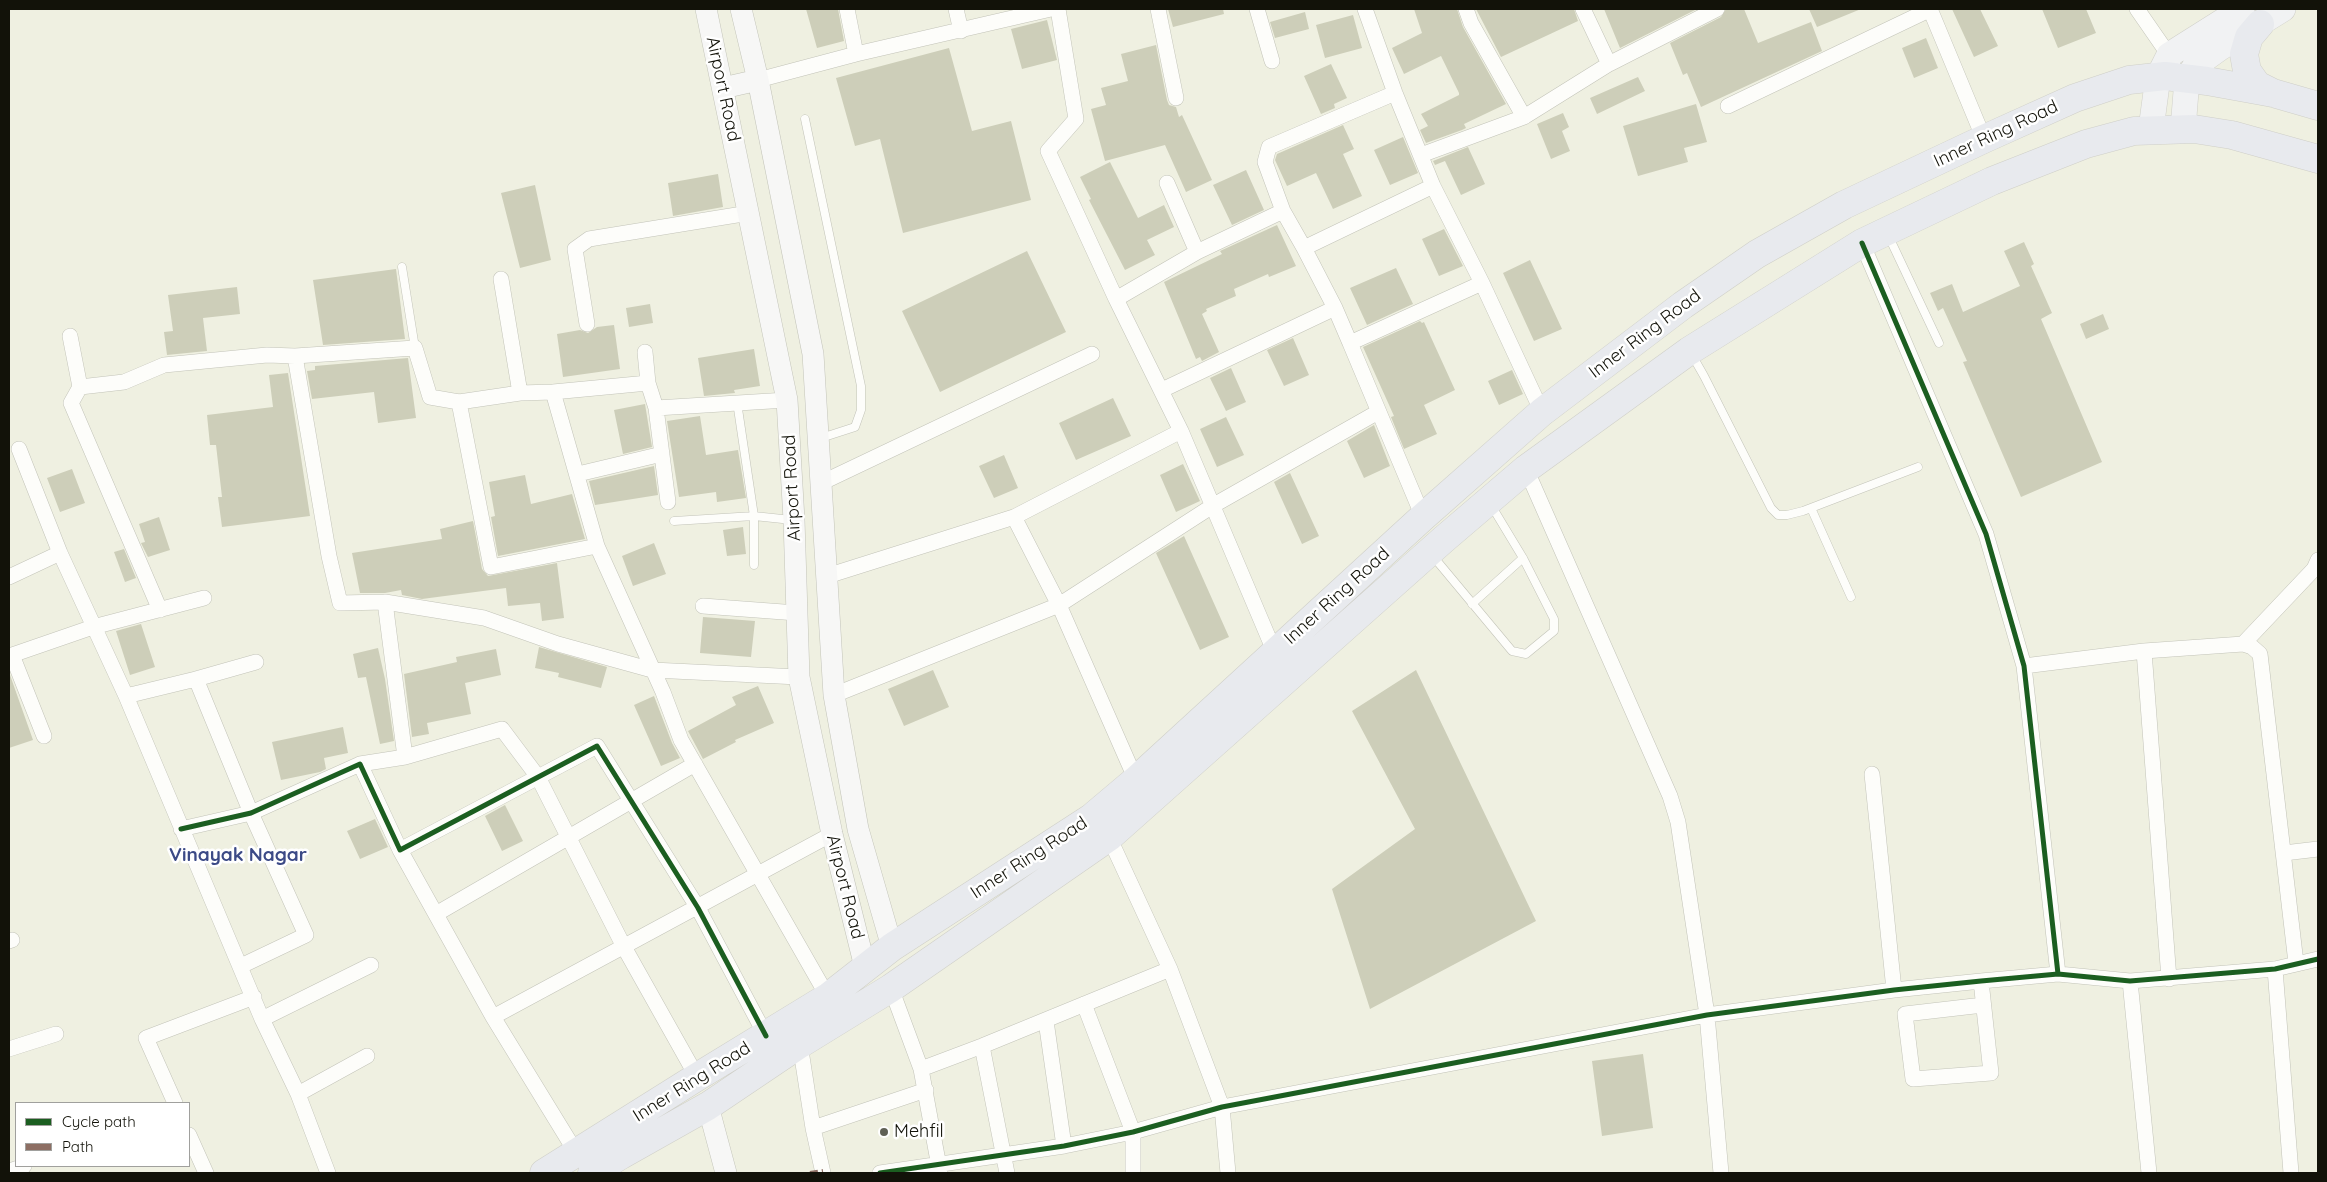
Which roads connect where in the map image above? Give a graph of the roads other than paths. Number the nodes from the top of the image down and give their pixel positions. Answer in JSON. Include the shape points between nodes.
{"nodes":[{"id":1,"x":706,"y":9,"type":"edge"},
{"id":2,"x":741,"y":9,"type":"edge"},
{"id":3,"x":847,"y":9,"type":"edge"},
{"id":4,"x":956,"y":9,"type":"edge"},
{"id":5,"x":1051,"y":9,"type":"edge"},
{"id":6,"x":1058,"y":9,"type":"edge"},
{"id":7,"x":1158,"y":9,"type":"edge"},
{"id":8,"x":1257,"y":9,"type":"edge"},
{"id":9,"x":1365,"y":9,"type":"edge"},
{"id":10,"x":1466,"y":9,"type":"edge"},
{"id":11,"x":1583,"y":9,"type":"edge"},
{"id":12,"x":1717,"y":9,"type":"edge"},
{"id":13,"x":1930,"y":9,"type":"edge"},
{"id":14,"x":2137,"y":9,"type":"edge"},
{"id":15,"x":2283,"y":9,"type":"edge"},
{"id":16,"x":2251,"y":16,"type":"edge"},
{"id":17,"x":961,"y":31,"type":"junction"},
{"id":18,"x":856,"y":54,"type":"junction"},
{"id":19,"x":1272,"y":61,"type":"dead end"},
{"id":20,"x":1609,"y":64,"type":"junction"},
{"id":21,"x":2164,"y":66,"type":"junction"},
{"id":22,"x":2187,"y":79,"type":"junction"},
{"id":23,"x":758,"y":80,"type":"junction"},
{"id":24,"x":723,"y":88,"type":"junction"},
{"id":25,"x":1395,"y":93,"type":"junction"},
{"id":26,"x":2273,"y":94,"type":"junction"},
{"id":27,"x":1176,"y":98,"type":"dead end"},
{"id":28,"x":1728,"y":106,"type":"dead end"},
{"id":29,"x":2318,"y":106,"type":"edge"},
{"id":30,"x":1524,"y":117,"type":"junction"},
{"id":31,"x":805,"y":119,"type":"dead end"},
{"id":32,"x":2183,"y":129,"type":"junction"},
{"id":33,"x":2151,"y":130,"type":"junction"},
{"id":34,"x":1984,"y":139,"type":"junction"},
{"id":35,"x":1421,"y":155,"type":"junction"},
{"id":36,"x":2318,"y":159,"type":"edge"},
{"id":37,"x":1167,"y":183,"type":"dead end"},
{"id":38,"x":1433,"y":186,"type":"junction"},
{"id":39,"x":1283,"y":211,"type":"junction"},
{"id":40,"x":748,"y":213,"type":"junction"},
{"id":41,"x":1887,"y":232,"type":"junction"},
{"id":42,"x":1862,"y":243,"type":"junction"},
{"id":43,"x":1304,"y":248,"type":"junction"},
{"id":44,"x":1198,"y":252,"type":"junction"},
{"id":45,"x":402,"y":266,"type":"dead end"},
{"id":46,"x":501,"y":279,"type":"dead end"},
{"id":47,"x":1482,"y":283,"type":"junction"},
{"id":48,"x":1116,"y":299,"type":"junction"},
{"id":49,"x":1335,"y":308,"type":"junction"},
{"id":50,"x":587,"y":324,"type":"dead end"},
{"id":51,"x":70,"y":336,"type":"dead end"},
{"id":52,"x":1350,"y":343,"type":"junction"},
{"id":53,"x":1939,"y":343,"type":"dead end"},
{"id":54,"x":415,"y":348,"type":"junction"},
{"id":55,"x":1689,"y":351,"type":"junction"},
{"id":56,"x":645,"y":352,"type":"dead end"},
{"id":57,"x":1092,"y":354,"type":"dead end"},
{"id":58,"x":295,"y":356,"type":"junction"},
{"id":59,"x":648,"y":383,"type":"junction"},
{"id":60,"x":80,"y":387,"type":"junction"},
{"id":61,"x":1162,"y":390,"type":"junction"},
{"id":62,"x":553,"y":392,"type":"junction"},
{"id":63,"x":520,"y":393,"type":"junction"},
{"id":64,"x":787,"y":400,"type":"junction"},
{"id":65,"x":459,"y":402,"type":"junction"},
{"id":66,"x":737,"y":402,"type":"junction"},
{"id":67,"x":656,"y":408,"type":"junction"},
{"id":68,"x":1378,"y":412,"type":"junction"},
{"id":69,"x":1542,"y":412,"type":"junction"},
{"id":70,"x":1181,"y":431,"type":"junction"},
{"id":71,"x":818,"y":439,"type":"junction"},
{"id":72,"x":19,"y":449,"type":"dead end"},
{"id":73,"x":662,"y":454,"type":"junction"},
{"id":74,"x":1918,"y":467,"type":"dead end"},
{"id":75,"x":1526,"y":470,"type":"junction"},
{"id":76,"x":578,"y":474,"type":"junction"},
{"id":77,"x":821,"y":483,"type":"junction"},
{"id":78,"x":1488,"y":501,"type":"junction"},
{"id":79,"x":668,"y":502,"type":"dead end"},
{"id":80,"x":1214,"y":505,"type":"junction"},
{"id":81,"x":1811,"y":508,"type":"junction"},
{"id":82,"x":754,"y":516,"type":"junction"},
{"id":83,"x":1014,"y":517,"type":"junction"},
{"id":84,"x":1423,"y":517,"type":"junction"},
{"id":85,"x":794,"y":520,"type":"junction"},
{"id":86,"x":674,"y":521,"type":"dead end"},
{"id":87,"x":597,"y":546,"type":"junction"},
{"id":88,"x":1429,"y":552,"type":"junction"},
{"id":89,"x":60,"y":553,"type":"junction"},
{"id":90,"x":1523,"y":558,"type":"junction"},
{"id":91,"x":2318,"y":560,"type":"edge"},
{"id":92,"x":754,"y":565,"type":"dead end"},
{"id":93,"x":827,"y":576,"type":"junction"},
{"id":94,"x":9,"y":577,"type":"edge"},
{"id":95,"x":1851,"y":597,"type":"dead end"},
{"id":96,"x":204,"y":598,"type":"dead end"},
{"id":97,"x":385,"y":602,"type":"junction"},
{"id":98,"x":1472,"y":604,"type":"junction"},
{"id":99,"x":1059,"y":605,"type":"junction"},
{"id":100,"x":704,"y":606,"type":"dead end"},
{"id":101,"x":160,"y":610,"type":"junction"},
{"id":102,"x":797,"y":613,"type":"junction"},
{"id":103,"x":93,"y":627,"type":"junction"},
{"id":104,"x":2243,"y":644,"type":"junction"},
{"id":105,"x":2144,"y":651,"type":"junction"},
{"id":106,"x":1275,"y":652,"type":"junction"},
{"id":107,"x":11,"y":656,"type":"edge"},
{"id":108,"x":256,"y":662,"type":"dead end"},
{"id":109,"x":2024,"y":666,"type":"junction"},
{"id":110,"x":652,"y":670,"type":"junction"},
{"id":111,"x":799,"y":677,"type":"junction"},
{"id":112,"x":196,"y":679,"type":"junction"},
{"id":113,"x":834,"y":695,"type":"junction"},
{"id":114,"x":126,"y":696,"type":"junction"},
{"id":115,"x":44,"y":736,"type":"dead end"},
{"id":116,"x":405,"y":756,"type":"junction"},
{"id":117,"x":360,"y":764,"type":"junction"},
{"id":118,"x":695,"y":764,"type":"junction"},
{"id":119,"x":1872,"y":774,"type":"dead end"},
{"id":120,"x":538,"y":777,"type":"junction"},
{"id":121,"x":1136,"y":780,"type":"junction"},
{"id":122,"x":632,"y":801,"type":"junction"},
{"id":123,"x":251,"y":814,"type":"junction"},
{"id":124,"x":181,"y":829,"type":"junction"},
{"id":125,"x":832,"y":834,"type":"junction"},
{"id":126,"x":568,"y":837,"type":"junction"},
{"id":127,"x":1109,"y":837,"type":"junction"},
{"id":128,"x":2318,"y":849,"type":"edge"},
{"id":129,"x":400,"y":850,"type":"junction"},
{"id":130,"x":2284,"y":853,"type":"junction"},
{"id":131,"x":758,"y":875,"type":"junction"},
{"id":132,"x":698,"y":908,"type":"junction"},
{"id":133,"x":436,"y":914,"type":"junction"},
{"id":134,"x":624,"y":947,"type":"junction"},
{"id":135,"x":892,"y":947,"type":"junction"},
{"id":136,"x":2318,"y":959,"type":"edge"},
{"id":137,"x":2296,"y":963,"type":"junction"},
{"id":138,"x":371,"y":965,"type":"dead end"},
{"id":139,"x":241,"y":966,"type":"junction"},
{"id":140,"x":865,"y":967,"type":"junction"},
{"id":141,"x":1170,"y":969,"type":"junction"},
{"id":142,"x":2275,"y":969,"type":"junction"},
{"id":143,"x":2058,"y":974,"type":"junction"},
{"id":144,"x":2169,"y":979,"type":"junction"},
{"id":145,"x":1981,"y":981,"type":"junction"},
{"id":146,"x":2130,"y":981,"type":"junction"},
{"id":147,"x":891,"y":988,"type":"junction"},
{"id":148,"x":1894,"y":990,"type":"junction"},
{"id":149,"x":254,"y":997,"type":"junction"},
{"id":150,"x":828,"y":997,"type":"junction"},
{"id":151,"x":1084,"y":1004,"type":"junction"},
{"id":152,"x":1983,"y":1005,"type":"junction"},
{"id":153,"x":1707,"y":1015,"type":"junction"},
{"id":154,"x":494,"y":1017,"type":"junction"},
{"id":155,"x":262,"y":1019,"type":"junction"},
{"id":156,"x":1046,"y":1021,"type":"junction"},
{"id":157,"x":56,"y":1034,"type":"dead end"},
{"id":158,"x":766,"y":1036,"type":"junction"},
{"id":159,"x":800,"y":1044,"type":"junction"},
{"id":160,"x":982,"y":1046,"type":"junction"},
{"id":161,"x":9,"y":1049,"type":"edge"},
{"id":162,"x":367,"y":1056,"type":"dead end"},
{"id":163,"x":922,"y":1069,"type":"junction"},
{"id":164,"x":697,"y":1077,"type":"junction"},
{"id":165,"x":926,"y":1090,"type":"junction"},
{"id":166,"x":298,"y":1094,"type":"junction"},
{"id":167,"x":175,"y":1102,"type":"edge"},
{"id":168,"x":708,"y":1106,"type":"junction"},
{"id":169,"x":1222,"y":1107,"type":"junction"},
{"id":170,"x":813,"y":1128,"type":"junction"},
{"id":171,"x":1134,"y":1132,"type":"junction"},
{"id":172,"x":190,"y":1137,"type":"edge"},
{"id":173,"x":1064,"y":1146,"type":"junction"},
{"id":174,"x":1005,"y":1153,"type":"junction"},
{"id":175,"x":584,"y":1164,"type":"edge"},
{"id":176,"x":21,"y":1167,"type":"edge"},
{"id":177,"x":939,"y":1168,"type":"edge"},
{"id":178,"x":9,"y":1171,"type":"edge"},
{"id":179,"x":206,"y":1173,"type":"edge"},
{"id":180,"x":328,"y":1173,"type":"edge"},
{"id":181,"x":544,"y":1173,"type":"edge"},
{"id":182,"x":726,"y":1173,"type":"edge"},
{"id":183,"x":824,"y":1173,"type":"edge"},
{"id":184,"x":880,"y":1173,"type":"edge"},
{"id":185,"x":1007,"y":1173,"type":"edge"},
{"id":186,"x":1133,"y":1173,"type":"edge"},
{"id":187,"x":1228,"y":1173,"type":"edge"},
{"id":188,"x":1721,"y":1173,"type":"edge"},
{"id":189,"x":2149,"y":1173,"type":"edge"},
{"id":190,"x":2291,"y":1173,"type":"edge"}],
"edges":[{"from":1,"to":24,"type":"main road","name":"Airport Road"},
{"from":2,"to":23,"type":"main road","name":"Airport Road"},
{"from":3,"to":18,"type":"street"},
{"from":4,"to":17,"type":"street"},
{"from":5,"to":17,"type":"street"},
{"from":6,"to":48,"type":"street","via":[[1076,119],[1048,151]]},
{"from":7,"to":27,"type":"street"},
{"from":8,"to":19,"type":"street"},
{"from":9,"to":25,"type":"street"},
{"from":10,"to":30,"type":"street","via":[[1471,24]]},
{"from":11,"to":20,"type":"street"},
{"from":12,"to":20,"type":"street"},
{"from":13,"to":28,"type":"street"},
{"from":13,"to":34,"type":"street"},
{"from":14,"to":21,"type":"street"},
{"from":15,"to":16,"type":"main road","name":"Inner Ring Road"},
{"from":16,"to":21,"type":"main road","name":"Inner Ring Road"},
{"from":16,"to":22,"type":"main road","name":"Inner Ring Road","via":[[2220,48],[2195,66]]},
{"from":16,"to":26,"type":"highway","via":[[2244,54],[2247,71],[2258,85]]},
{"from":17,"to":18,"type":"street"},
{"from":18,"to":23,"type":"street"},
{"from":20,"to":30,"type":"street"},
{"from":21,"to":22,"type":"highway","name":"Inner Ring Road"},
{"from":21,"to":33,"type":"main road"},
{"from":21,"to":34,"type":"highway","name":"Inner Ring Road","via":[[2075,98]]},
{"from":22,"to":26,"type":"highway","name":"Inner Ring Road"},
{"from":22,"to":32,"type":"main road"},
{"from":23,"to":24,"type":"main road"},
{"from":23,"to":71,"type":"main road","name":"Airport Road","via":[[813,354]]},
{"from":24,"to":40,"type":"main road","name":"Airport Road"},
{"from":25,"to":35,"type":"street"},
{"from":25,"to":39,"type":"street","via":[[1269,147],[1264,162]]},
{"from":26,"to":29,"type":"highway","name":"Inner Ring Road"},
{"from":30,"to":35,"type":"street"},
{"from":31,"to":71,"type":"lane","via":[[861,386],[861,410],[855,427]]},
{"from":32,"to":33,"type":"highway","name":"Inner Ring Road"},
{"from":32,"to":36,"type":"highway","name":"Inner Ring Road","via":[[2232,135]]},
{"from":33,"to":41,"type":"highway","name":"Inner Ring Road","via":[[2134,131],[2086,144],[1992,181]]},
{"from":34,"to":69,"type":"highway","name":"Inner Ring Road","via":[[1844,205],[1757,254]]},
{"from":35,"to":38,"type":"street"},
{"from":37,"to":44,"type":"street"},
{"from":38,"to":43,"type":"street"},
{"from":38,"to":47,"type":"street"},
{"from":39,"to":43,"type":"street"},
{"from":39,"to":44,"type":"street"},
{"from":40,"to":50,"type":"street","via":[[590,239],[575,249]]},
{"from":40,"to":64,"type":"main road","name":"Airport Road"},
{"from":41,"to":42,"type":"highway","name":"Inner Ring Road"},
{"from":41,"to":53,"type":"lane"},
{"from":42,"to":55,"type":"highway","name":"Inner Ring Road"},
{"from":42,"to":109,"type":"street","via":[[1986,534]]},
{"from":43,"to":49,"type":"street"},
{"from":44,"to":48,"type":"street"},
{"from":45,"to":54,"type":"lane"},
{"from":46,"to":63,"type":"street"},
{"from":47,"to":52,"type":"street"},
{"from":47,"to":69,"type":"street"},
{"from":48,"to":61,"type":"street"},
{"from":49,"to":52,"type":"street"},
{"from":49,"to":61,"type":"street"},
{"from":51,"to":60,"type":"street"},
{"from":52,"to":68,"type":"street"},
{"from":54,"to":58,"type":"street"},
{"from":54,"to":65,"type":"street","via":[[430,396]]},
{"from":55,"to":75,"type":"highway","name":"Inner Ring Road"},
{"from":55,"to":81,"type":"lane","via":[[1771,508],[1778,515],[1787,515]]},
{"from":56,"to":59,"type":"street"},
{"from":57,"to":77,"type":"street"},
{"from":58,"to":60,"type":"street","via":[[267,355],[164,365],[124,382]]},
{"from":58,"to":97,"type":"street","via":[[340,603]]},
{"from":59,"to":62,"type":"street"},
{"from":59,"to":67,"type":"street"},
{"from":60,"to":101,"type":"street","via":[[71,403]]},
{"from":61,"to":70,"type":"street"},
{"from":62,"to":63,"type":"street"},
{"from":62,"to":76,"type":"street"},
{"from":63,"to":65,"type":"street"},
{"from":64,"to":66,"type":"street"},
{"from":64,"to":85,"type":"main road","name":"Airport Road"},
{"from":65,"to":87,"type":"street","via":[[491,566]]},
{"from":66,"to":67,"type":"street"},
{"from":66,"to":82,"type":"lane"},
{"from":67,"to":73,"type":"street"},
{"from":68,"to":80,"type":"street"},
{"from":68,"to":84,"type":"street"},
{"from":69,"to":84,"type":"highway","name":"Inner Ring Road"},
{"from":70,"to":80,"type":"street"},
{"from":70,"to":83,"type":"street"},
{"from":71,"to":77,"type":"main road","name":"Airport Road"},
{"from":72,"to":89,"type":"street"},
{"from":73,"to":76,"type":"street"},
{"from":73,"to":79,"type":"street"},
{"from":74,"to":81,"type":"lane"},
{"from":75,"to":78,"type":"highway","name":"Inner Ring Road"},
{"from":75,"to":153,"type":"street","via":[[1670,796],[1678,822]]},
{"from":76,"to":87,"type":"street"},
{"from":77,"to":93,"type":"main road","name":"Airport Road"},
{"from":78,"to":88,"type":"highway","name":"Inner Ring Road"},
{"from":78,"to":90,"type":"lane"},
{"from":80,"to":99,"type":"street"},
{"from":80,"to":106,"type":"street"},
{"from":81,"to":95,"type":"lane"},
{"from":82,"to":85,"type":"lane"},
{"from":82,"to":86,"type":"lane"},
{"from":82,"to":92,"type":"lane"},
{"from":83,"to":93,"type":"street"},
{"from":83,"to":99,"type":"street"},
{"from":84,"to":106,"type":"highway","name":"Inner Ring Road"},
{"from":85,"to":102,"type":"main road","name":"Airport Road"},
{"from":87,"to":110,"type":"street"},
{"from":88,"to":98,"type":"lane"},
{"from":88,"to":127,"type":"highway","name":"Inner Ring Road"},
{"from":89,"to":94,"type":"street"},
{"from":89,"to":103,"type":"street"},
{"from":90,"to":98,"type":"lane"},
{"from":90,"to":98,"type":"lane","via":[[1554,619],[1554,631],[1526,654],[1512,651]]},
{"from":91,"to":104,"type":"street","via":[[2314,569]]},
{"from":93,"to":113,"type":"main road","name":"Airport Road"},
{"from":96,"to":101,"type":"street"},
{"from":97,"to":110,"type":"street","via":[[484,618],[558,644]]},
{"from":97,"to":116,"type":"street"},
{"from":99,"to":113,"type":"street"},
{"from":99,"to":121,"type":"street"},
{"from":100,"to":102,"type":"street"},
{"from":101,"to":103,"type":"street"},
{"from":102,"to":111,"type":"main road","name":"Airport Road"},
{"from":103,"to":107,"type":"street"},
{"from":103,"to":114,"type":"street"},
{"from":104,"to":105,"type":"street"},
{"from":104,"to":130,"type":"street","via":[[2260,654]]},
{"from":105,"to":109,"type":"street"},
{"from":105,"to":144,"type":"street"},
{"from":106,"to":121,"type":"highway","name":"Inner Ring Road"},
{"from":107,"to":115,"type":"street"},
{"from":108,"to":112,"type":"street"},
{"from":109,"to":143,"type":"street"},
{"from":110,"to":111,"type":"street"},
{"from":110,"to":118,"type":"street","via":[[681,740]]},
{"from":111,"to":125,"type":"main road","name":"Airport Road"},
{"from":112,"to":114,"type":"street"},
{"from":112,"to":123,"type":"street"},
{"from":113,"to":135,"type":"main road","name":"Airport Road","via":[[858,829]]},
{"from":114,"to":124,"type":"street"},
{"from":116,"to":117,"type":"street"},
{"from":116,"to":120,"type":"street","via":[[502,729]]},
{"from":117,"to":123,"type":"street"},
{"from":117,"to":129,"type":"street"},
{"from":118,"to":122,"type":"street"},
{"from":118,"to":131,"type":"street"},
{"from":119,"to":148,"type":"street"},
{"from":120,"to":122,"type":"street","via":[[597,746]]},
{"from":120,"to":126,"type":"street"},
{"from":120,"to":129,"type":"street"},
{"from":121,"to":135,"type":"highway","name":"Inner Ring Road","via":[[1091,818]]},
{"from":122,"to":126,"type":"street"},
{"from":122,"to":132,"type":"street"},
{"from":123,"to":124,"type":"street"},
{"from":123,"to":139,"type":"street","via":[[306,935]]},
{"from":124,"to":139,"type":"street"},
{"from":125,"to":131,"type":"street"},
{"from":125,"to":140,"type":"main road","name":"Airport Road"},
{"from":126,"to":133,"type":"street"},
{"from":126,"to":134,"type":"street"},
{"from":127,"to":141,"type":"street"},
{"from":127,"to":147,"type":"highway","name":"Inner Ring Road"},
{"from":128,"to":130,"type":"street"},
{"from":129,"to":133,"type":"street"},
{"from":130,"to":137,"type":"street"},
{"from":131,"to":132,"type":"street"},
{"from":131,"to":150,"type":"street"},
{"from":132,"to":134,"type":"street"},
{"from":132,"to":158,"type":"street"},
{"from":133,"to":154,"type":"street"},
{"from":134,"to":154,"type":"street"},
{"from":134,"to":164,"type":"street"},
{"from":135,"to":140,"type":"highway","name":"Inner Ring Road"},
{"from":136,"to":137,"type":"street"},
{"from":137,"to":142,"type":"street"},
{"from":138,"to":155,"type":"street"},
{"from":139,"to":149,"type":"street"},
{"from":140,"to":150,"type":"highway","name":"Inner Ring Road"},
{"from":141,"to":151,"type":"street"},
{"from":141,"to":169,"type":"street"},
{"from":142,"to":144,"type":"street"},
{"from":142,"to":190,"type":"street"},
{"from":143,"to":145,"type":"street"},
{"from":143,"to":146,"type":"street"},
{"from":144,"to":146,"type":"street"},
{"from":145,"to":148,"type":"street"},
{"from":145,"to":152,"type":"street"},
{"from":146,"to":189,"type":"street"},
{"from":147,"to":159,"type":"highway","name":"Inner Ring Road"},
{"from":147,"to":163,"type":"street"},
{"from":148,"to":153,"type":"street"},
{"from":149,"to":155,"type":"street"},
{"from":149,"to":167,"type":"street","via":[[146,1038]]},
{"from":150,"to":158,"type":"highway","name":"Inner Ring Road"},
{"from":151,"to":156,"type":"street"},
{"from":151,"to":171,"type":"street"},
{"from":152,"to":152,"type":"street","via":[[1991,1073],[1913,1080],[1905,1014]]},
{"from":153,"to":169,"type":"street"},
{"from":153,"to":188,"type":"street"},
{"from":154,"to":175,"type":"street"},
{"from":155,"to":166,"type":"street"},
{"from":156,"to":160,"type":"street"},
{"from":156,"to":173,"type":"street"},
{"from":157,"to":161,"type":"street"},
{"from":158,"to":164,"type":"highway","name":"Inner Ring Road"},
{"from":159,"to":168,"type":"highway","name":"Inner Ring Road"},
{"from":159,"to":170,"type":"street"},
{"from":160,"to":163,"type":"street"},
{"from":160,"to":174,"type":"street"},
{"from":162,"to":166,"type":"street"},
{"from":163,"to":165,"type":"street"},
{"from":164,"to":175,"type":"highway","name":"Inner Ring Road"},
{"from":165,"to":170,"type":"street"},
{"from":165,"to":177,"type":"street"},
{"from":166,"to":180,"type":"street"},
{"from":168,"to":175,"type":"highway","name":"Inner Ring Road"},
{"from":168,"to":182,"type":"main road"},
{"from":169,"to":171,"type":"street"},
{"from":169,"to":187,"type":"street"},
{"from":170,"to":183,"type":"street"},
{"from":171,"to":173,"type":"street"},
{"from":171,"to":186,"type":"street"},
{"from":172,"to":179,"type":"street"},
{"from":173,"to":174,"type":"street"},
{"from":174,"to":177,"type":"street"},
{"from":174,"to":185,"type":"street"},
{"from":175,"to":181,"type":"highway","name":"Inner Ring Road"},
{"from":176,"to":178,"type":"street"},
{"from":177,"to":184,"type":"street"}]}
